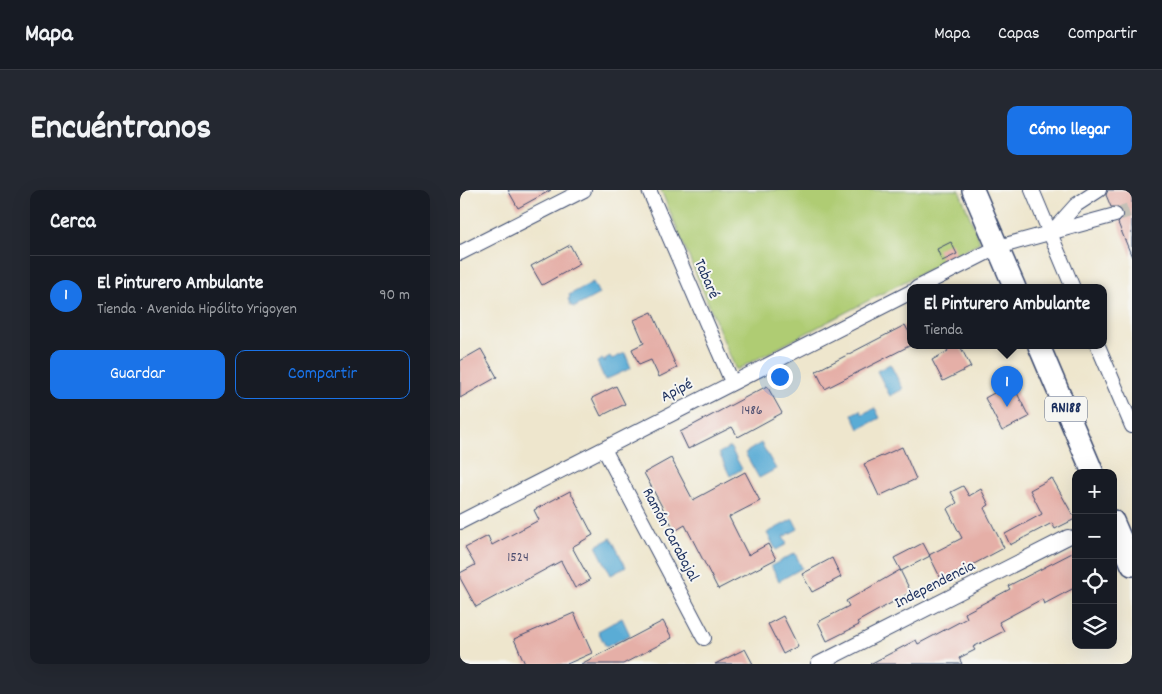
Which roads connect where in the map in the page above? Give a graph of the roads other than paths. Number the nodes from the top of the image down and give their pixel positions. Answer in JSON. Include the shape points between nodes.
{"nodes":[{"id":1,"x":584,"y":190,"type":"edge"},
{"id":2,"x":649,"y":190,"type":"edge"},
{"id":3,"x":973,"y":190,"type":"edge"},
{"id":4,"x":1032,"y":190,"type":"edge"},
{"id":5,"x":1076,"y":190,"type":"edge"},
{"id":6,"x":1099,"y":190,"type":"edge"},
{"id":7,"x":1076,"y":205,"type":"junction"},
{"id":8,"x":1114,"y":215,"type":"tunnel mouth"},
{"id":9,"x":1050,"y":234,"type":"junction"},
{"id":10,"x":998,"y":248,"type":"junction"},
{"id":11,"x":460,"y":253,"type":"edge"},
{"id":12,"x":925,"y":284,"type":"edge"},
{"id":13,"x":1013,"y":284,"type":"edge"},
{"id":14,"x":1072,"y":284,"type":"edge"},
{"id":15,"x":907,"y":294,"type":"edge"},
{"id":16,"x":1040,"y":349,"type":"edge"},
{"id":17,"x":1099,"y":349,"type":"edge"},
{"id":18,"x":732,"y":382,"type":"junction"},
{"id":19,"x":1132,"y":426,"type":"edge"},
{"id":20,"x":604,"y":449,"type":"junction"},
{"id":21,"x":1091,"y":469,"type":"edge"},
{"id":22,"x":460,"y":522,"type":"edge"},
{"id":23,"x":1117,"y":530,"type":"edge"},
{"id":24,"x":1068,"y":537,"type":"dead end"},
{"id":25,"x":1132,"y":565,"type":"edge"},
{"id":26,"x":704,"y":638,"type":"dead end"},
{"id":27,"x":818,"y":664,"type":"edge"}],
"edges":[{"from":1,"to":11,"type":"street"},
{"from":2,"to":18,"type":"street","name":"Tabaré"},
{"from":3,"to":10,"type":"main road"},
{"from":4,"to":9,"type":"street"},
{"from":5,"to":7,"type":"street"},
{"from":6,"to":7,"type":"street"},
{"from":7,"to":9,"type":"street"},
{"from":8,"to":9,"type":"street"},
{"from":9,"to":10,"type":"street"},
{"from":9,"to":14,"type":"street"},
{"from":10,"to":12,"type":"street"},
{"from":10,"to":13,"type":"main road"},
{"from":15,"to":18,"type":"street","name":"Apipé"},
{"from":16,"to":21,"type":"main road","number":"RN188"},
{"from":17,"to":19,"type":"street"},
{"from":18,"to":20,"type":"street","name":"Apipé"},
{"from":20,"to":22,"type":"street","name":"Apipé"},
{"from":20,"to":26,"type":"street","name":"Ramón Carabajal"},
{"from":23,"to":25,"type":"main road"},
{"from":24,"to":27,"type":"street","name":"Independencia"}]}
